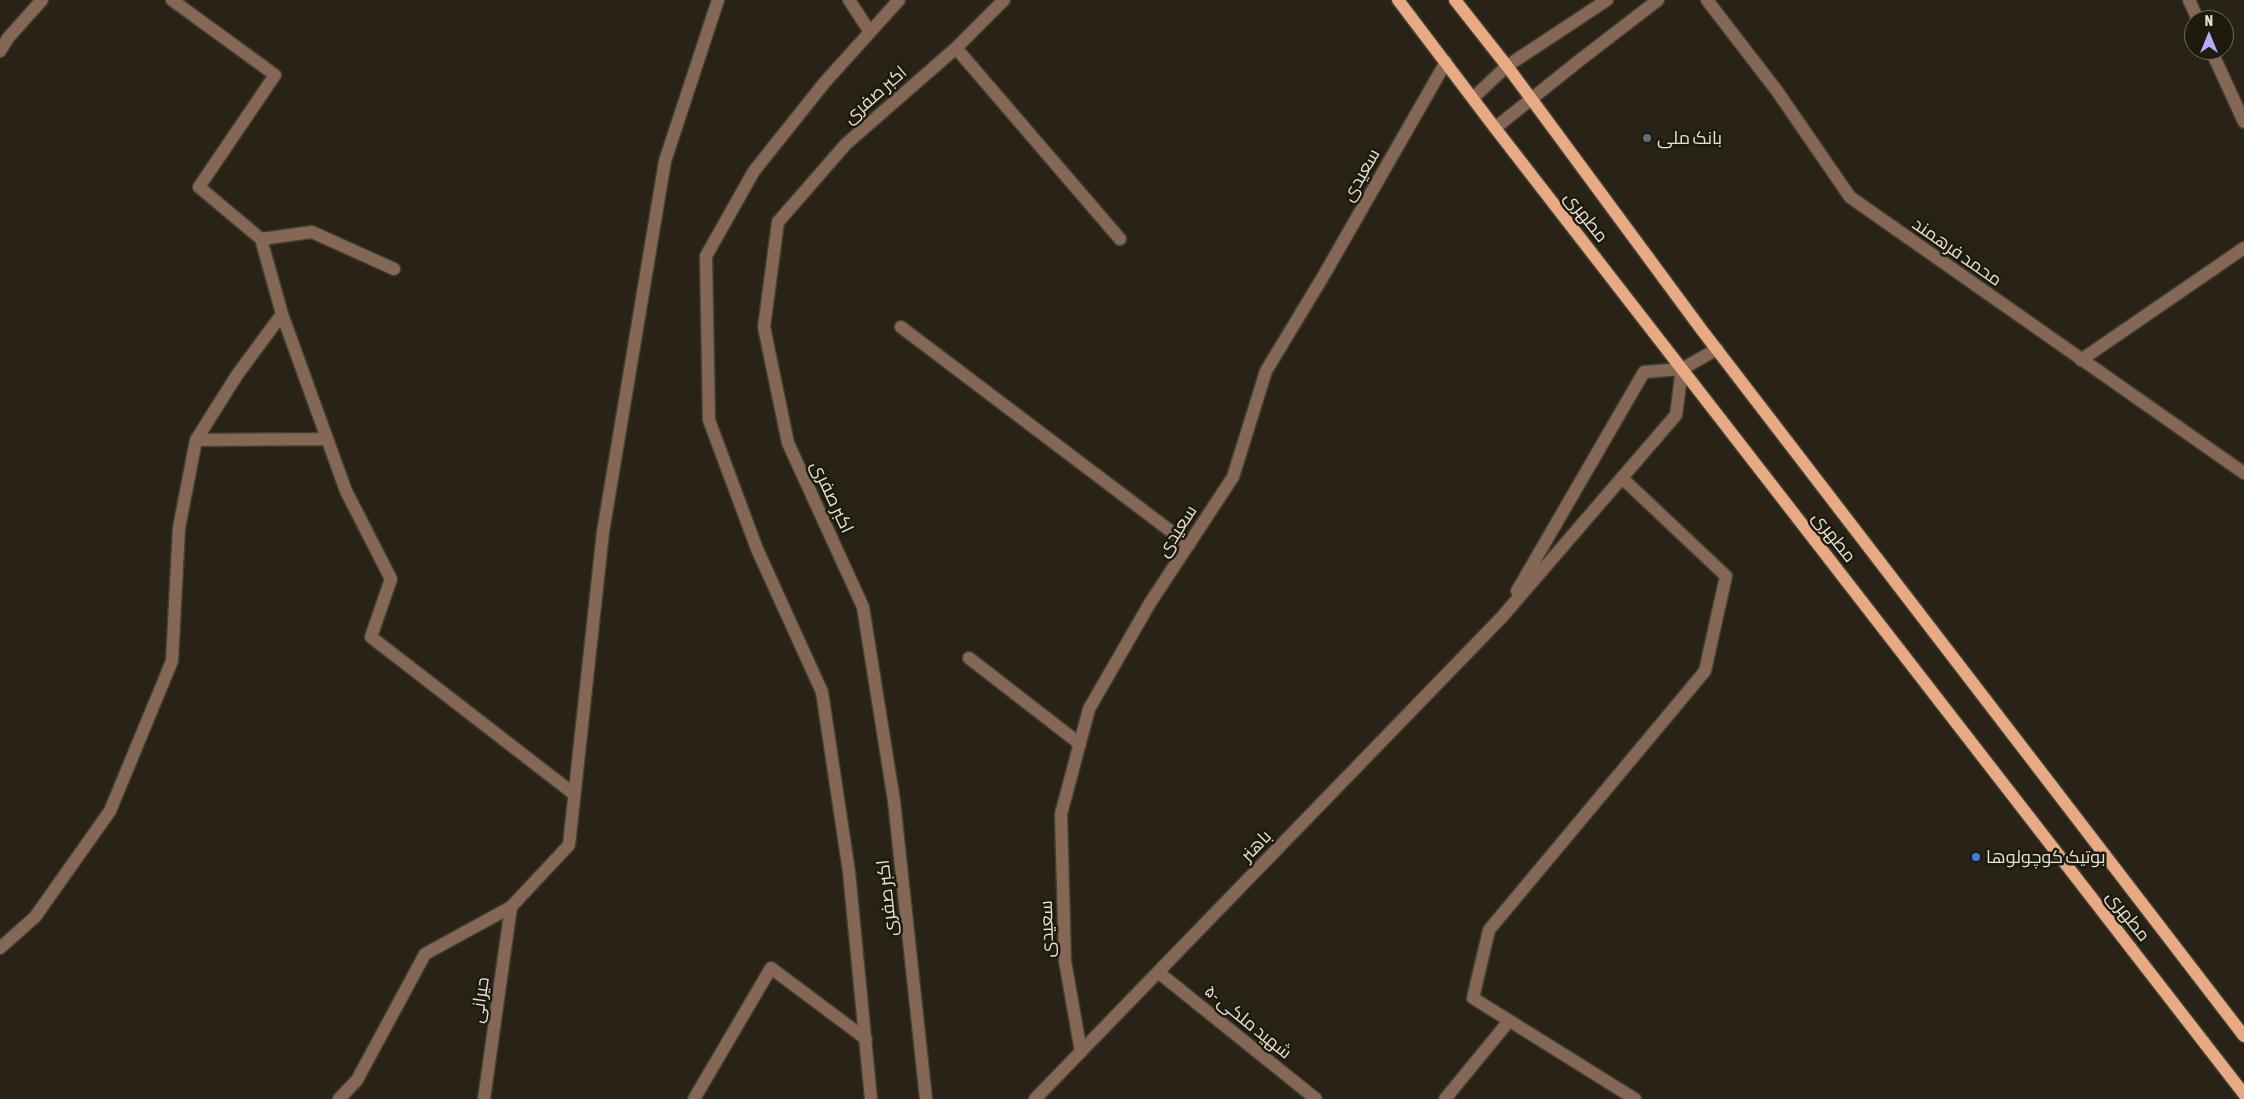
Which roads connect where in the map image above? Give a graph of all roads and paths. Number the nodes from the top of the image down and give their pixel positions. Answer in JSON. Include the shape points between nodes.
{"nodes":[{"id":1,"x":42,"y":0,"type":"edge"},
{"id":2,"x":172,"y":0,"type":"edge"},
{"id":3,"x":718,"y":0,"type":"edge"},
{"id":4,"x":849,"y":0,"type":"edge"},
{"id":5,"x":899,"y":0,"type":"edge"},
{"id":6,"x":1004,"y":0,"type":"edge"},
{"id":7,"x":1398,"y":0,"type":"edge"},
{"id":8,"x":1455,"y":0,"type":"edge"},
{"id":9,"x":1607,"y":0,"type":"edge"},
{"id":10,"x":1658,"y":0,"type":"edge"},
{"id":11,"x":1707,"y":0,"type":"edge"},
{"id":12,"x":870,"y":32,"type":"junction"},
{"id":13,"x":956,"y":48,"type":"junction"},
{"id":14,"x":0,"y":51,"type":"edge"},
{"id":15,"x":2216,"y":60,"type":"edge"},
{"id":16,"x":1446,"y":62,"type":"junction"},
{"id":17,"x":1507,"y":66,"type":"junction"},
{"id":18,"x":1472,"y":98,"type":"junction"},
{"id":19,"x":1531,"y":99,"type":"junction"},
{"id":20,"x":2244,"y":122,"type":"edge"},
{"id":21,"x":1495,"y":128,"type":"junction"},
{"id":22,"x":261,"y":239,"type":"junction"},
{"id":23,"x":1120,"y":239,"type":"dead end"},
{"id":24,"x":2244,"y":248,"type":"edge"},
{"id":25,"x":394,"y":269,"type":"dead end"},
{"id":26,"x":282,"y":314,"type":"junction"},
{"id":27,"x":901,"y":327,"type":"dead end"},
{"id":28,"x":1717,"y":348,"type":"junction"},
{"id":29,"x":2081,"y":360,"type":"junction"},
{"id":30,"x":1682,"y":369,"type":"junction"},
{"id":31,"x":327,"y":439,"type":"junction"},
{"id":32,"x":196,"y":440,"type":"junction"},
{"id":33,"x":2244,"y":473,"type":"edge"},
{"id":34,"x":1622,"y":478,"type":"junction"},
{"id":35,"x":1189,"y":544,"type":"junction"},
{"id":36,"x":1502,"y":617,"type":"junction"},
{"id":37,"x":969,"y":658,"type":"dead end"},
{"id":38,"x":1080,"y":744,"type":"junction"},
{"id":39,"x":574,"y":794,"type":"junction"},
{"id":40,"x":511,"y":907,"type":"junction"},
{"id":41,"x":0,"y":948,"type":"edge"},
{"id":42,"x":1158,"y":972,"type":"junction"},
{"id":43,"x":1509,"y":1021,"type":"junction"},
{"id":44,"x":2244,"y":1036,"type":"edge"},
{"id":45,"x":866,"y":1039,"type":"junction"},
{"id":46,"x":1081,"y":1052,"type":"junction"},
{"id":47,"x":2244,"y":1094,"type":"edge"},
{"id":48,"x":339,"y":1099,"type":"edge"},
{"id":49,"x":484,"y":1099,"type":"edge"},
{"id":50,"x":694,"y":1099,"type":"edge"},
{"id":51,"x":871,"y":1099,"type":"edge"},
{"id":52,"x":926,"y":1099,"type":"edge"},
{"id":53,"x":1035,"y":1099,"type":"edge"},
{"id":54,"x":1316,"y":1099,"type":"edge"},
{"id":55,"x":1445,"y":1099,"type":"edge"},
{"id":56,"x":1635,"y":1099,"type":"edge"}],
"edges":[{"from":1,"to":14,"type":"street"},
{"from":2,"to":22,"type":"street","via":[[275,75],[199,186]]},
{"from":3,"to":39,"type":"street","via":[[665,161],[603,532]]},
{"from":4,"to":12,"type":"street"},
{"from":5,"to":12,"type":"street","name":"اکبر صفری"},
{"from":6,"to":13,"type":"street","name":"اکبر صفری"},
{"from":7,"to":16,"type":"main road","name":"مطهری"},
{"from":8,"to":17,"type":"main road","name":"مطهری"},
{"from":9,"to":17,"type":"street"},
{"from":10,"to":19,"type":"street"},
{"from":11,"to":29,"type":"street","name":"محمد فرهمند","via":[[1777,91],[1850,197]]},
{"from":12,"to":45,"type":"street","name":"اکبر صفری","via":[[825,82],[754,171],[706,256],[709,420],[757,549],[822,692],[849,872]]},
{"from":13,"to":23,"type":"street"},
{"from":13,"to":52,"type":"street","name":"اکبر صفری","via":[[846,144],[778,222],[764,327],[788,443],[863,607],[894,801]]},
{"from":15,"to":20,"type":"street"},
{"from":16,"to":18,"type":"main road","name":"مطهری"},
{"from":16,"to":35,"type":"street","name":"سعیدی","via":[[1266,371],[1233,477]]},
{"from":17,"to":18,"type":"street"},
{"from":17,"to":19,"type":"main road","name":"مطهری"},
{"from":18,"to":21,"type":"main road","name":"مطهری"},
{"from":19,"to":21,"type":"street"},
{"from":19,"to":28,"type":"main road","name":"مطهری"},
{"from":21,"to":30,"type":"main road","name":"مطهری"},
{"from":22,"to":25,"type":"street","via":[[312,232]]},
{"from":22,"to":26,"type":"street"},
{"from":24,"to":29,"type":"street"},
{"from":26,"to":31,"type":"street"},
{"from":26,"to":32,"type":"street","via":[[237,375]]},
{"from":27,"to":35,"type":"street"},
{"from":28,"to":30,"type":"street"},
{"from":28,"to":44,"type":"main road","name":"مطهری"},
{"from":29,"to":33,"type":"street","name":"محمد فرهمند"},
{"from":30,"to":34,"type":"street","via":[[1676,415]]},
{"from":30,"to":36,"type":"street","via":[[1644,372]]},
{"from":30,"to":47,"type":"main road","name":"مطهری"},
{"from":31,"to":32,"type":"street"},
{"from":31,"to":39,"type":"street","via":[[346,490],[391,579],[370,637]]},
{"from":32,"to":41,"type":"street","via":[[179,528],[172,661],[110,811],[35,917]]},
{"from":34,"to":36,"type":"street"},
{"from":34,"to":43,"type":"street","via":[[1726,576],[1705,671],[1490,930],[1472,998]]},
{"from":35,"to":38,"type":"street","name":"سعیدی","via":[[1150,603],[1089,709]]},
{"from":36,"to":42,"type":"street","name":"باهنر"},
{"from":37,"to":38,"type":"street"},
{"from":38,"to":46,"type":"street","name":"سعیدی","via":[[1062,814],[1065,961]]},
{"from":39,"to":40,"type":"street","via":[[569,845]]},
{"from":40,"to":48,"type":"street","via":[[425,954],[357,1080]]},
{"from":40,"to":49,"type":"street","name":"حیرانی"},
{"from":42,"to":46,"type":"street","name":"باهنر"},
{"from":42,"to":54,"type":"street","name":"۵- شهید ملکی"},
{"from":43,"to":55,"type":"street"},
{"from":43,"to":56,"type":"street"},
{"from":45,"to":50,"type":"street","via":[[771,968]]},
{"from":45,"to":51,"type":"street","name":"اکبر صفری"},
{"from":46,"to":53,"type":"street","name":"باهنر"}]}
